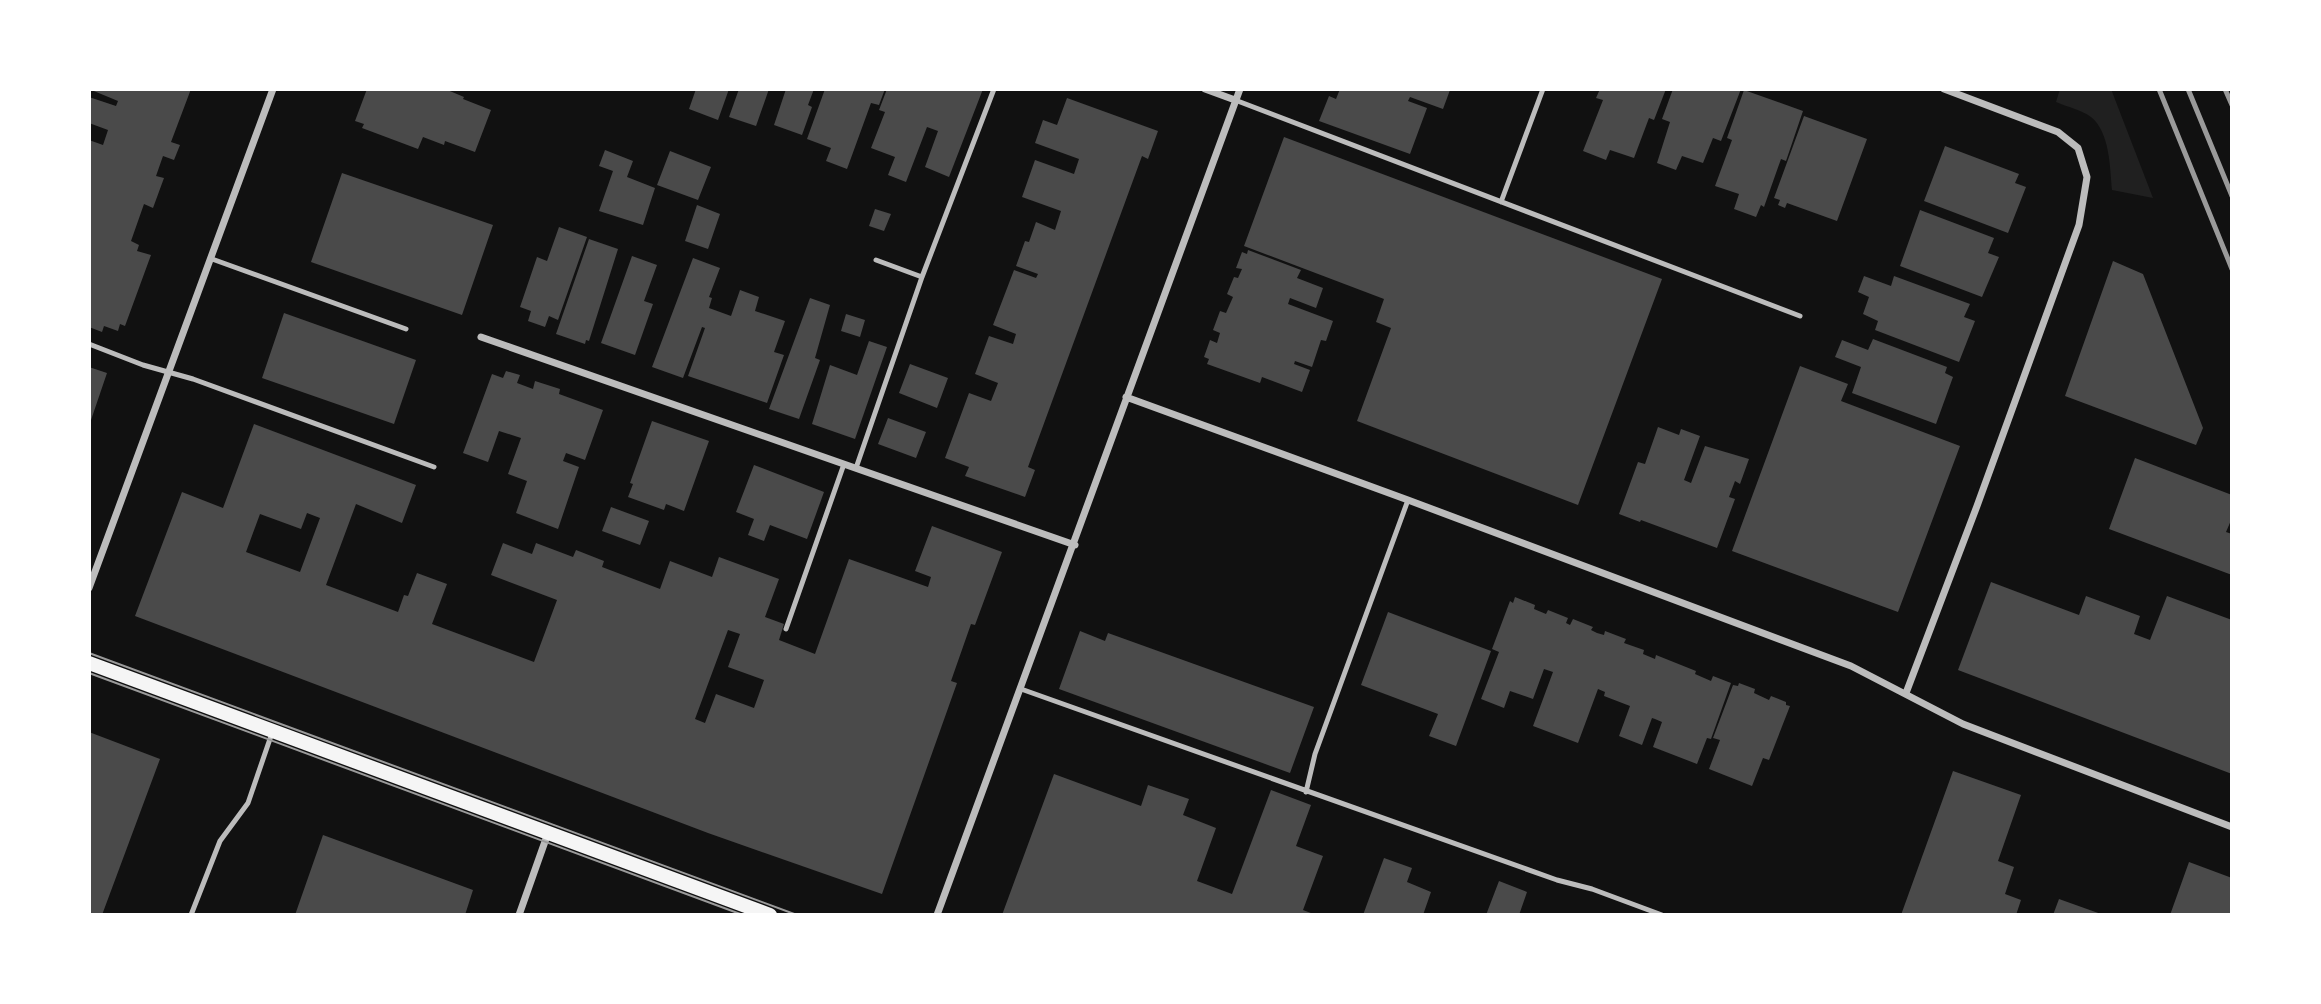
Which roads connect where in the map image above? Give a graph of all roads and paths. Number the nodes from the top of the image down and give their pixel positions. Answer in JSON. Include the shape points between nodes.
{"nodes":[{"id":1,"x":273,"y":89,"type":"edge"},
{"id":2,"x":994,"y":89,"type":"edge"},
{"id":3,"x":1205,"y":89,"type":"edge"},
{"id":4,"x":1240,"y":89,"type":"edge"},
{"id":5,"x":1543,"y":89,"type":"edge"},
{"id":6,"x":1944,"y":89,"type":"edge"},
{"id":7,"x":1236,"y":100,"type":"junction"},
{"id":8,"x":1502,"y":202,"type":"junction"},
{"id":9,"x":212,"y":259,"type":"junction"},
{"id":10,"x":876,"y":260,"type":"dead end"},
{"id":11,"x":922,"y":277,"type":"junction"},
{"id":12,"x":1800,"y":316,"type":"dead end"},
{"id":13,"x":405,"y":329,"type":"dead end"},
{"id":14,"x":481,"y":337,"type":"dead end"},
{"id":15,"x":89,"y":344,"type":"edge"},
{"id":16,"x":170,"y":371,"type":"junction"},
{"id":17,"x":1126,"y":397,"type":"junction"},
{"id":18,"x":844,"y":464,"type":"junction"},
{"id":19,"x":434,"y":467,"type":"dead end"},
{"id":20,"x":856,"y":468,"type":"junction"},
{"id":21,"x":1408,"y":499,"type":"junction"},
{"id":22,"x":1075,"y":545,"type":"junction"},
{"id":23,"x":89,"y":588,"type":"edge"},
{"id":24,"x":786,"y":629,"type":"dead end"},
{"id":25,"x":89,"y":663,"type":"edge"},
{"id":26,"x":1021,"y":689,"type":"junction"},
{"id":27,"x":1906,"y":693,"type":"junction"},
{"id":28,"x":273,"y":730,"type":"junction"},
{"id":29,"x":1306,"y":792,"type":"junction"},
{"id":30,"x":2232,"y":827,"type":"edge"},
{"id":31,"x":549,"y":832,"type":"junction"},
{"id":32,"x":191,"y":915,"type":"edge"},
{"id":33,"x":519,"y":915,"type":"edge"},
{"id":34,"x":770,"y":915,"type":"edge"},
{"id":35,"x":937,"y":915,"type":"edge"},
{"id":36,"x":1662,"y":915,"type":"edge"}],
"edges":[{"from":1,"to":9,"type":"street"},
{"from":2,"to":11,"type":"lane"},
{"from":3,"to":7,"type":"street"},
{"from":4,"to":7,"type":"street"},
{"from":5,"to":8,"type":"lane"},
{"from":6,"to":27,"type":"street","via":[[2058,132],[2078,148],[2087,177],[2080,225]]},
{"from":7,"to":8,"type":"lane"},
{"from":7,"to":17,"type":"street"},
{"from":8,"to":12,"type":"lane"},
{"from":9,"to":13,"type":"lane"},
{"from":9,"to":16,"type":"street"},
{"from":10,"to":11,"type":"lane"},
{"from":11,"to":20,"type":"lane"},
{"from":14,"to":18,"type":"street"},
{"from":15,"to":16,"type":"lane"},
{"from":16,"to":19,"type":"lane"},
{"from":16,"to":23,"type":"street"},
{"from":17,"to":21,"type":"street"},
{"from":17,"to":22,"type":"street"},
{"from":18,"to":20,"type":"street"},
{"from":18,"to":24,"type":"lane"},
{"from":20,"to":22,"type":"street"},
{"from":21,"to":27,"type":"street","via":[[1851,666]]},
{"from":21,"to":29,"type":"lane","via":[[1315,754]]},
{"from":22,"to":26,"type":"street"},
{"from":25,"to":28,"type":"main road"},
{"from":26,"to":29,"type":"lane"},
{"from":26,"to":35,"type":"street"},
{"from":27,"to":30,"type":"street","via":[[1963,724]]},
{"from":28,"to":31,"type":"main road"},
{"from":28,"to":32,"type":"lane","via":[[248,803],[220,842]]},
{"from":29,"to":36,"type":"lane"},
{"from":31,"to":33,"type":"street"},
{"from":31,"to":34,"type":"main road"}]}
